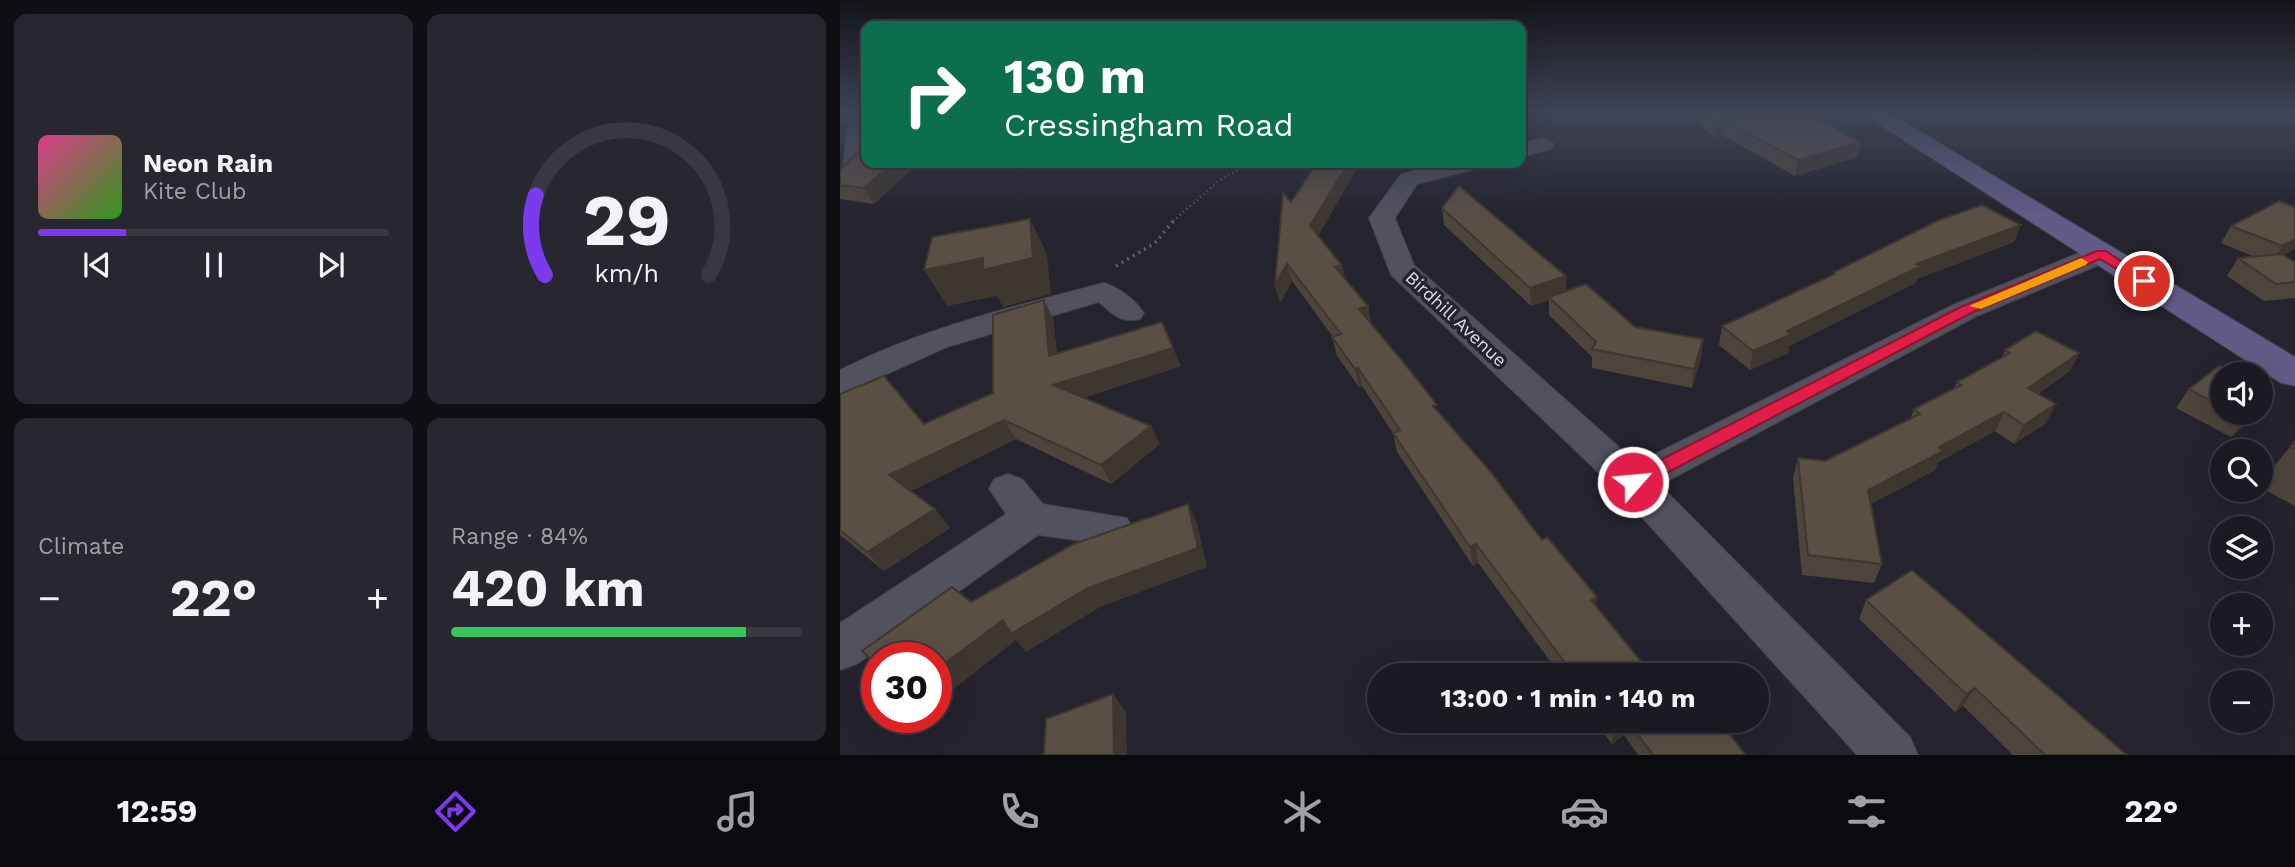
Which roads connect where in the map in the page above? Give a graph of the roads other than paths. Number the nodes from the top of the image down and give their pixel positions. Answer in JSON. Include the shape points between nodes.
{"nodes":[{"id":1,"x":858,"y":147,"type":"edge"},
{"id":2,"x":1929,"y":147,"type":"edge"},
{"id":3,"x":1452,"y":168,"type":"edge"},
{"id":4,"x":840,"y":180,"type":"edge"},
{"id":5,"x":2101,"y":254,"type":"junction"},
{"id":6,"x":1129,"y":313,"type":"dead end"},
{"id":7,"x":2295,"y":374,"type":"edge"},
{"id":8,"x":840,"y":384,"type":"edge"},
{"id":9,"x":1633,"y":482,"type":"junction"},
{"id":10,"x":1113,"y":529,"type":"edge"},
{"id":11,"x":840,"y":649,"type":"edge"},
{"id":12,"x":1892,"y":755,"type":"edge"}],
"edges":[{"from":1,"to":4,"type":"street","via":[[856,167]]},
{"from":2,"to":5,"type":"street"},
{"from":3,"to":9,"type":"street","name":"Birdhill Avenue","via":[[1409,179],[1382,218],[1401,269]]},
{"from":5,"to":7,"type":"street"},
{"from":5,"to":9,"type":"street","via":[[1966,310]]},
{"from":6,"to":8,"type":"street","via":[[1107,281],[965,330]]},
{"from":9,"to":12,"type":"street","name":"Birdhill Avenue"},
{"from":10,"to":11,"type":"street","via":[[1019,504]]}]}
